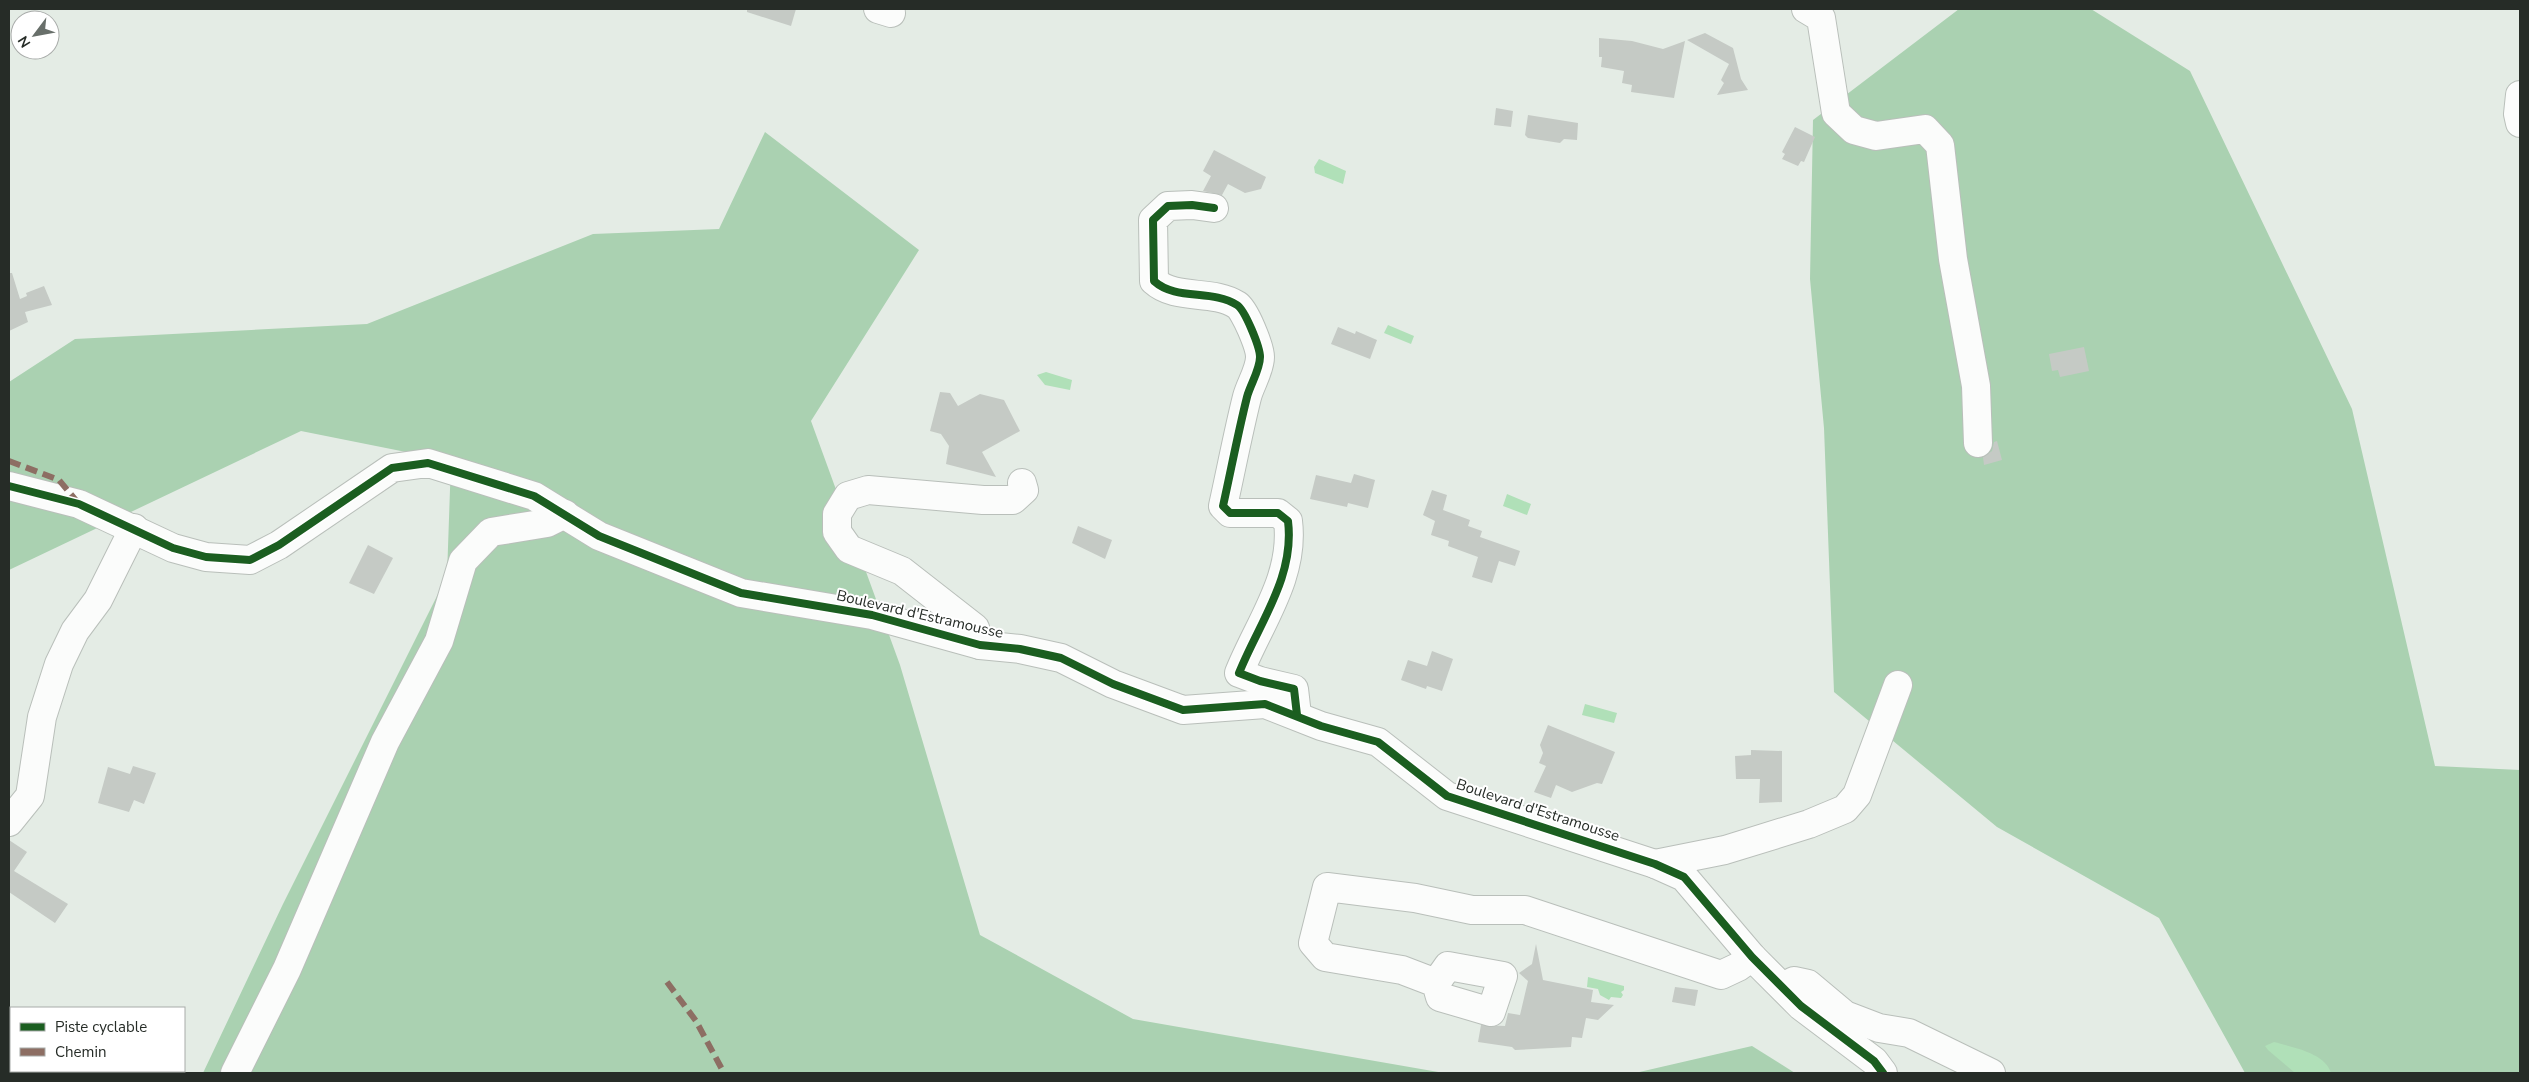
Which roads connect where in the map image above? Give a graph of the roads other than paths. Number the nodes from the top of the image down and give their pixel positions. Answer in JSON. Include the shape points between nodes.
{"nodes":[{"id":1,"x":1806,"y":9,"type":"edge"},
{"id":2,"x":2520,"y":95,"type":"edge"},
{"id":3,"x":2520,"y":123,"type":"edge"},
{"id":4,"x":1214,"y":208,"type":"dead end"},
{"id":5,"x":1978,"y":443,"type":"dead end"},
{"id":6,"x":1022,"y":483,"type":"dead end"},
{"id":7,"x":9,"y":486,"type":"edge"},
{"id":8,"x":565,"y":514,"type":"junction"},
{"id":9,"x":134,"y":528,"type":"junction"},
{"id":10,"x":980,"y":645,"type":"junction"},
{"id":11,"x":1898,"y":685,"type":"dead end"},
{"id":12,"x":1297,"y":715,"type":"junction"},
{"id":13,"x":9,"y":822,"type":"edge"},
{"id":14,"x":1655,"y":864,"type":"junction"},
{"id":15,"x":1752,"y":957,"type":"junction"},
{"id":16,"x":1436,"y":983,"type":"dead end"},
{"id":17,"x":1783,"y":987,"type":"junction"},
{"id":18,"x":235,"y":1073,"type":"edge"},
{"id":19,"x":1883,"y":1073,"type":"edge"},
{"id":20,"x":1991,"y":1073,"type":"edge"}],
"edges":[{"from":1,"to":5,"type":"street","via":[[1821,18],[1836,113],[1854,130],[1876,136],[1925,129],[1940,145],[1953,259],[1976,386]]},
{"from":2,"to":3,"type":"street"},
{"from":4,"to":12,"type":"street","via":[[1168,206],[1153,220],[1154,281],[1160,287],[1212,296],[1239,306],[1251,327],[1260,357],[1247,396],[1223,506],[1230,513],[1278,513],[1288,521],[1291,543],[1274,602],[1239,673],[1260,682],[1294,689]]},
{"from":6,"to":10,"type":"street","via":[[1024,490],[1014,500],[868,490],[848,496],[837,514],[837,532],[848,549],[902,571],[975,628]]},
{"from":7,"to":9,"type":"street","name":"Boulevard d'Estramousse","via":[[79,504]]},
{"from":8,"to":9,"type":"street","name":"Boulevard d'Estramousse","via":[[534,496],[428,463],[392,468],[250,560],[206,557],[173,548]]},
{"from":8,"to":10,"type":"street","name":"Boulevard d'Estramousse","via":[[599,536],[740,593],[872,615]]},
{"from":8,"to":18,"type":"street","via":[[546,523],[491,532],[463,561],[439,640],[385,742],[286,969]]},
{"from":9,"to":13,"type":"street","via":[[98,600],[75,631],[59,664],[42,717],[30,796]]},
{"from":10,"to":12,"type":"street","name":"Boulevard d'Estramousse","via":[[1061,658],[1113,684],[1183,710],[1265,704]]},
{"from":11,"to":14,"type":"street","via":[[1857,795],[1845,809],[1809,824],[1725,850]]},
{"from":12,"to":14,"type":"street","name":"Boulevard d'Estramousse","via":[[1321,726],[1378,742],[1447,796]]},
{"from":14,"to":15,"type":"street","name":"Boulevard d'Estramousse","via":[[1684,878]]},
{"from":15,"to":16,"type":"street","via":[[1721,975],[1525,910],[1472,910],[1415,898],[1327,887],[1313,944],[1325,957],[1402,970]]},
{"from":15,"to":17,"type":"street","name":"Boulevard d'Estramousse"},
{"from":17,"to":19,"type":"street","name":"Boulevard d'Estramousse","via":[[1801,1006],[1874,1061]]},
{"from":17,"to":20,"type":"street","via":[[1794,981],[1808,984],[1845,1015],[1879,1028],[1909,1033]]}]}
